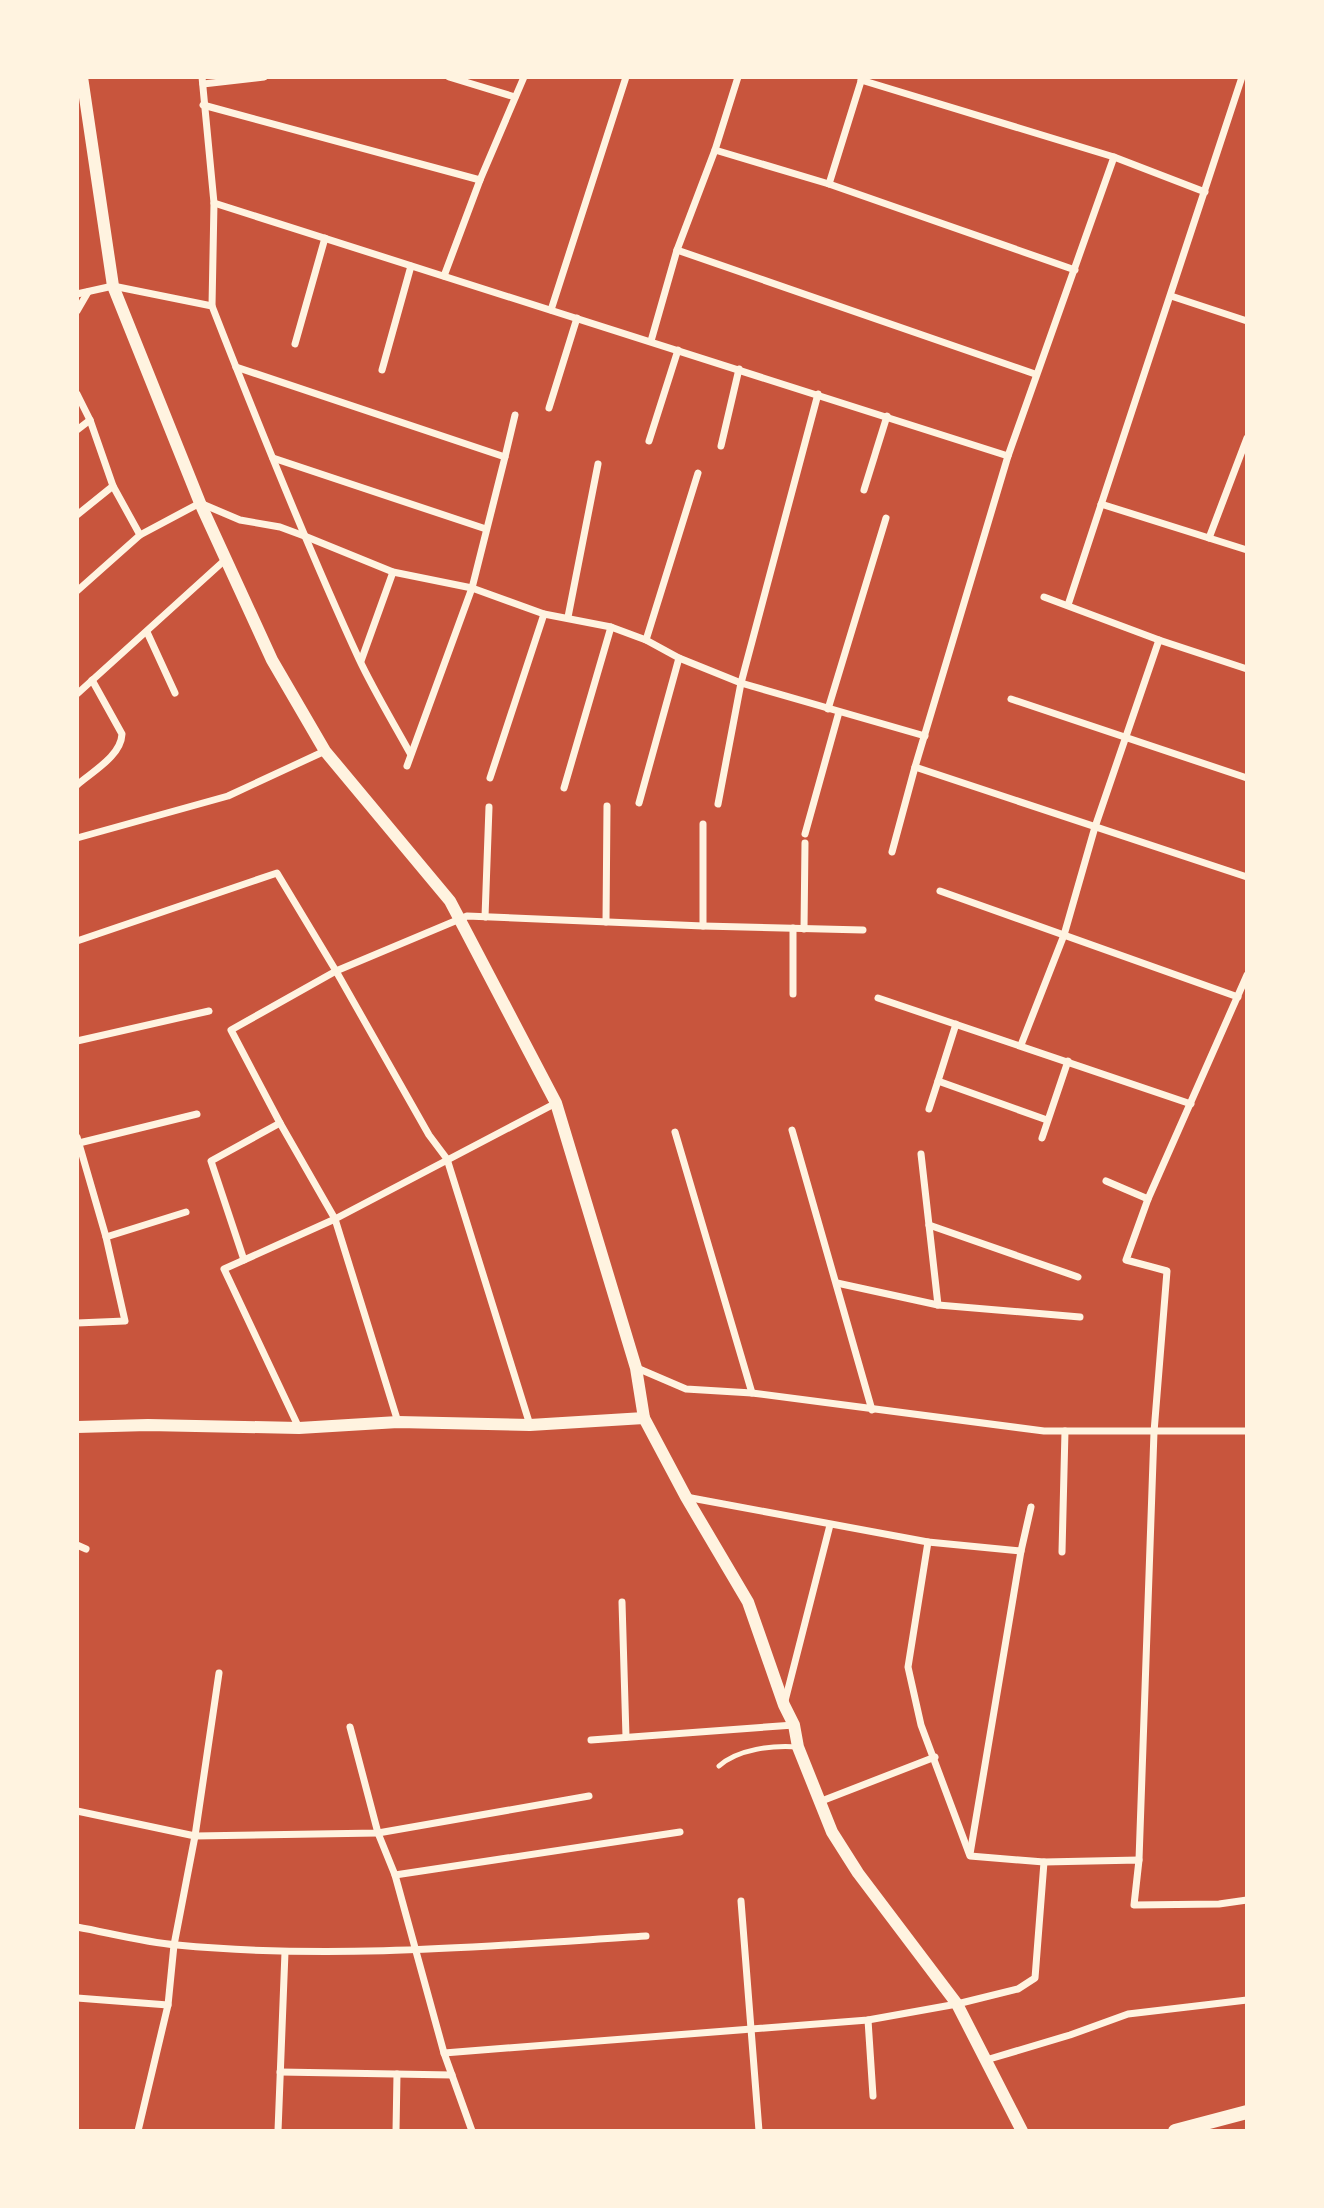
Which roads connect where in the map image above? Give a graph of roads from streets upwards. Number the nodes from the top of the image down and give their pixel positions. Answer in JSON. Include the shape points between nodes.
{"nodes":[{"id":1,"x":82,"y":77,"type":"edge"},
{"id":2,"x":264,"y":77,"type":"edge"},
{"id":3,"x":449,"y":77,"type":"edge"},
{"id":4,"x":524,"y":77,"type":"edge"},
{"id":5,"x":626,"y":77,"type":"edge"},
{"id":6,"x":738,"y":77,"type":"edge"},
{"id":7,"x":1242,"y":77,"type":"edge"},
{"id":8,"x":861,"y":79,"type":"edge"},
{"id":9,"x":203,"y":80,"type":"edge"},
{"id":10,"x":516,"y":97,"type":"junction"},
{"id":11,"x":203,"y":105,"type":"junction"},
{"id":12,"x":715,"y":150,"type":"junction"},
{"id":13,"x":1114,"y":157,"type":"junction"},
{"id":14,"x":480,"y":180,"type":"junction"},
{"id":15,"x":829,"y":184,"type":"junction"},
{"id":16,"x":1205,"y":192,"type":"junction"},
{"id":17,"x":214,"y":203,"type":"junction"},
{"id":18,"x":325,"y":238,"type":"junction"},
{"id":19,"x":677,"y":250,"type":"junction"},
{"id":20,"x":411,"y":265,"type":"junction"},
{"id":21,"x":1075,"y":270,"type":"junction"},
{"id":22,"x":444,"y":276,"type":"junction"},
{"id":23,"x":113,"y":286,"type":"junction"},
{"id":24,"x":88,"y":292,"type":"junction"},
{"id":25,"x":77,"y":294,"type":"edge"},
{"id":26,"x":1171,"y":296,"type":"junction"},
{"id":27,"x":212,"y":306,"type":"junction"},
{"id":28,"x":551,"y":310,"type":"junction"},
{"id":29,"x":77,"y":311,"type":"edge"},
{"id":30,"x":577,"y":318,"type":"junction"},
{"id":31,"x":1247,"y":321,"type":"edge"},
{"id":32,"x":650,"y":341,"type":"junction"},
{"id":33,"x":295,"y":344,"type":"dead end"},
{"id":34,"x":678,"y":350,"type":"junction"},
{"id":35,"x":236,"y":367,"type":"junction"},
{"id":36,"x":739,"y":369,"type":"junction"},
{"id":37,"x":382,"y":370,"type":"dead end"},
{"id":38,"x":1035,"y":374,"type":"junction"},
{"id":39,"x":77,"y":394,"type":"edge"},
{"id":40,"x":818,"y":394,"type":"junction"},
{"id":41,"x":549,"y":408,"type":"dead end"},
{"id":42,"x":515,"y":415,"type":"dead end"},
{"id":43,"x":887,"y":416,"type":"junction"},
{"id":44,"x":90,"y":420,"type":"junction"},
{"id":45,"x":77,"y":430,"type":"edge"},
{"id":46,"x":1247,"y":438,"type":"edge"},
{"id":47,"x":649,"y":441,"type":"dead end"},
{"id":48,"x":721,"y":446,"type":"dead end"},
{"id":49,"x":1008,"y":456,"type":"junction"},
{"id":50,"x":505,"y":457,"type":"junction"},
{"id":51,"x":273,"y":458,"type":"junction"},
{"id":52,"x":598,"y":464,"type":"dead end"},
{"id":53,"x":698,"y":473,"type":"dead end"},
{"id":54,"x":113,"y":486,"type":"junction"},
{"id":55,"x":864,"y":491,"type":"dead end"},
{"id":56,"x":200,"y":503,"type":"junction"},
{"id":57,"x":1101,"y":504,"type":"junction"},
{"id":58,"x":77,"y":515,"type":"edge"},
{"id":59,"x":886,"y":518,"type":"dead end"},
{"id":60,"x":486,"y":529,"type":"junction"},
{"id":61,"x":140,"y":535,"type":"junction"},
{"id":62,"x":307,"y":537,"type":"junction"},
{"id":63,"x":1209,"y":538,"type":"junction"},
{"id":64,"x":1247,"y":550,"type":"edge"},
{"id":65,"x":226,"y":559,"type":"junction"},
{"id":66,"x":393,"y":572,"type":"junction"},
{"id":67,"x":472,"y":588,"type":"junction"},
{"id":68,"x":77,"y":591,"type":"edge"},
{"id":69,"x":1044,"y":597,"type":"dead end"},
{"id":70,"x":1068,"y":605,"type":"junction"},
{"id":71,"x":544,"y":614,"type":"junction"},
{"id":72,"x":568,"y":617,"type":"junction"},
{"id":73,"x":611,"y":627,"type":"junction"},
{"id":74,"x":147,"y":632,"type":"junction"},
{"id":75,"x":646,"y":640,"type":"junction"},
{"id":76,"x":1159,"y":640,"type":"junction"},
{"id":77,"x":679,"y":658,"type":"junction"},
{"id":78,"x":361,"y":662,"type":"junction"},
{"id":79,"x":1247,"y":668,"type":"edge"},
{"id":80,"x":92,"y":680,"type":"junction"},
{"id":81,"x":741,"y":683,"type":"junction"},
{"id":82,"x":77,"y":694,"type":"edge"},
{"id":83,"x":175,"y":694,"type":"dead end"},
{"id":84,"x":1011,"y":699,"type":"dead end"},
{"id":85,"x":828,"y":709,"type":"junction"},
{"id":86,"x":839,"y":712,"type":"junction"},
{"id":87,"x":925,"y":736,"type":"junction"},
{"id":88,"x":1126,"y":737,"type":"junction"},
{"id":89,"x":325,"y":751,"type":"junction"},
{"id":90,"x":410,"y":753,"type":"junction"},
{"id":91,"x":407,"y":766,"type":"dead end"},
{"id":92,"x":915,"y":767,"type":"junction"},
{"id":93,"x":490,"y":778,"type":"dead end"},
{"id":94,"x":1247,"y":778,"type":"edge"},
{"id":95,"x":77,"y":785,"type":"edge"},
{"id":96,"x":564,"y":789,"type":"dead end"},
{"id":97,"x":639,"y":803,"type":"dead end"},
{"id":98,"x":718,"y":804,"type":"dead end"},
{"id":99,"x":607,"y":806,"type":"dead end"},
{"id":100,"x":489,"y":807,"type":"dead end"},
{"id":101,"x":702,"y":824,"type":"dead end"},
{"id":102,"x":1095,"y":827,"type":"junction"},
{"id":103,"x":804,"y":834,"type":"dead end"},
{"id":104,"x":77,"y":838,"type":"edge"},
{"id":105,"x":805,"y":843,"type":"dead end"},
{"id":106,"x":892,"y":852,"type":"dead end"},
{"id":107,"x":1247,"y":877,"type":"edge"},
{"id":108,"x":940,"y":891,"type":"dead end"},
{"id":109,"x":485,"y":917,"type":"junction"},
{"id":110,"x":461,"y":918,"type":"junction"},
{"id":111,"x":606,"y":922,"type":"junction"},
{"id":112,"x":703,"y":926,"type":"junction"},
{"id":113,"x":793,"y":928,"type":"junction"},
{"id":114,"x":804,"y":929,"type":"junction"},
{"id":115,"x":863,"y":930,"type":"dead end"},
{"id":116,"x":1064,"y":935,"type":"junction"},
{"id":117,"x":77,"y":941,"type":"edge"},
{"id":118,"x":336,"y":971,"type":"junction"},
{"id":119,"x":1247,"y":975,"type":"edge"},
{"id":120,"x":793,"y":994,"type":"dead end"},
{"id":121,"x":1238,"y":997,"type":"junction"},
{"id":122,"x":878,"y":998,"type":"dead end"},
{"id":123,"x":209,"y":1011,"type":"dead end"},
{"id":124,"x":956,"y":1024,"type":"junction"},
{"id":125,"x":77,"y":1041,"type":"edge"},
{"id":126,"x":1021,"y":1045,"type":"junction"},
{"id":127,"x":1068,"y":1061,"type":"junction"},
{"id":128,"x":938,"y":1081,"type":"junction"},
{"id":129,"x":556,"y":1103,"type":"junction"},
{"id":130,"x":1191,"y":1104,"type":"junction"},
{"id":131,"x":929,"y":1109,"type":"dead end"},
{"id":132,"x":197,"y":1114,"type":"dead end"},
{"id":133,"x":1047,"y":1120,"type":"junction"},
{"id":134,"x":279,"y":1123,"type":"junction"},
{"id":135,"x":792,"y":1130,"type":"dead end"},
{"id":136,"x":675,"y":1132,"type":"dead end"},
{"id":137,"x":1041,"y":1138,"type":"dead end"},
{"id":138,"x":78,"y":1140,"type":"edge"},
{"id":139,"x":921,"y":1154,"type":"dead end"},
{"id":140,"x":447,"y":1159,"type":"junction"},
{"id":141,"x":1106,"y":1181,"type":"dead end"},
{"id":142,"x":1148,"y":1199,"type":"junction"},
{"id":143,"x":186,"y":1212,"type":"dead end"},
{"id":144,"x":335,"y":1219,"type":"junction"},
{"id":145,"x":929,"y":1225,"type":"junction"},
{"id":146,"x":106,"y":1237,"type":"junction"},
{"id":147,"x":244,"y":1260,"type":"junction"},
{"id":148,"x":1078,"y":1277,"type":"dead end"},
{"id":149,"x":837,"y":1283,"type":"junction"},
{"id":150,"x":938,"y":1305,"type":"junction"},
{"id":151,"x":1080,"y":1317,"type":"dead end"},
{"id":152,"x":77,"y":1323,"type":"edge"},
{"id":153,"x":636,"y":1368,"type":"junction"},
{"id":154,"x":752,"y":1393,"type":"junction"},
{"id":155,"x":872,"y":1410,"type":"junction"},
{"id":156,"x":644,"y":1418,"type":"junction"},
{"id":157,"x":398,"y":1422,"type":"junction"},
{"id":158,"x":530,"y":1425,"type":"junction"},
{"id":159,"x":77,"y":1427,"type":"edge"},
{"id":160,"x":299,"y":1428,"type":"junction"},
{"id":161,"x":1065,"y":1431,"type":"junction"},
{"id":162,"x":1247,"y":1431,"type":"edge"},
{"id":163,"x":1154,"y":1432,"type":"junction"},
{"id":164,"x":686,"y":1496,"type":"junction"},
{"id":165,"x":1031,"y":1507,"type":"dead end"},
{"id":166,"x":830,"y":1525,"type":"junction"},
{"id":167,"x":928,"y":1542,"type":"junction"},
{"id":168,"x":77,"y":1545,"type":"edge"},
{"id":169,"x":86,"y":1549,"type":"dead end"},
{"id":170,"x":1021,"y":1551,"type":"junction"},
{"id":171,"x":1062,"y":1552,"type":"dead end"},
{"id":172,"x":622,"y":1602,"type":"dead end"},
{"id":173,"x":219,"y":1673,"type":"dead end"},
{"id":174,"x":784,"y":1705,"type":"junction"},
{"id":175,"x":794,"y":1726,"type":"junction"},
{"id":176,"x":350,"y":1727,"type":"dead end"},
{"id":177,"x":626,"y":1737,"type":"junction"},
{"id":178,"x":591,"y":1741,"type":"dead end"},
{"id":179,"x":935,"y":1758,"type":"junction"},
{"id":180,"x":589,"y":1796,"type":"dead end"},
{"id":181,"x":819,"y":1802,"type":"junction"},
{"id":182,"x":77,"y":1811,"type":"edge"},
{"id":183,"x":680,"y":1832,"type":"dead end"},
{"id":184,"x":378,"y":1833,"type":"junction"},
{"id":185,"x":195,"y":1836,"type":"junction"},
{"id":186,"x":970,"y":1856,"type":"junction"},
{"id":187,"x":1139,"y":1860,"type":"junction"},
{"id":188,"x":1044,"y":1861,"type":"junction"},
{"id":189,"x":395,"y":1875,"type":"junction"},
{"id":190,"x":1247,"y":1900,"type":"edge"},
{"id":191,"x":741,"y":1901,"type":"dead end"},
{"id":192,"x":77,"y":1927,"type":"edge"},
{"id":193,"x":646,"y":1936,"type":"dead end"},
{"id":194,"x":174,"y":1945,"type":"junction"},
{"id":195,"x":415,"y":1951,"type":"junction"},
{"id":196,"x":285,"y":1952,"type":"junction"},
{"id":197,"x":77,"y":1998,"type":"edge"},
{"id":198,"x":1247,"y":2000,"type":"edge"},
{"id":199,"x":957,"y":2004,"type":"junction"},
{"id":200,"x":168,"y":2005,"type":"junction"},
{"id":201,"x":868,"y":2020,"type":"junction"},
{"id":202,"x":751,"y":2030,"type":"junction"},
{"id":203,"x":444,"y":2053,"type":"junction"},
{"id":204,"x":986,"y":2060,"type":"junction"},
{"id":205,"x":280,"y":2072,"type":"junction"},
{"id":206,"x":397,"y":2074,"type":"junction"},
{"id":207,"x":453,"y":2075,"type":"junction"},
{"id":208,"x":873,"y":2096,"type":"dead end"},
{"id":209,"x":1247,"y":2112,"type":"edge"},
{"id":210,"x":1215,"y":2125,"type":"edge"},
{"id":211,"x":138,"y":2131,"type":"edge"},
{"id":212,"x":278,"y":2131,"type":"edge"},
{"id":213,"x":396,"y":2131,"type":"edge"},
{"id":214,"x":472,"y":2131,"type":"edge"},
{"id":215,"x":759,"y":2131,"type":"edge"},
{"id":216,"x":1022,"y":2131,"type":"edge"},
{"id":217,"x":1175,"y":2131,"type":"edge"}],
"edges":[{"from":1,"to":23,"type":"street"},
{"from":2,"to":9,"type":"street"},
{"from":3,"to":10,"type":"street"},
{"from":4,"to":10,"type":"street"},
{"from":5,"to":28,"type":"street"},
{"from":6,"to":12,"type":"street"},
{"from":7,"to":16,"type":"street"},
{"from":8,"to":13,"type":"street"},
{"from":8,"to":15,"type":"street"},
{"from":9,"to":11,"type":"street"},
{"from":10,"to":14,"type":"street"},
{"from":11,"to":14,"type":"street"},
{"from":11,"to":17,"type":"street"},
{"from":12,"to":15,"type":"street"},
{"from":12,"to":19,"type":"street"},
{"from":13,"to":16,"type":"street"},
{"from":13,"to":21,"type":"street"},
{"from":14,"to":22,"type":"street"},
{"from":15,"to":21,"type":"street"},
{"from":16,"to":26,"type":"street"},
{"from":17,"to":18,"type":"street"},
{"from":17,"to":27,"type":"street"},
{"from":18,"to":20,"type":"street"},
{"from":18,"to":33,"type":"street"},
{"from":19,"to":32,"type":"street"},
{"from":19,"to":38,"type":"street"},
{"from":20,"to":22,"type":"street"},
{"from":20,"to":37,"type":"street"},
{"from":21,"to":38,"type":"street"},
{"from":22,"to":28,"type":"street"},
{"from":23,"to":24,"type":"street"},
{"from":23,"to":27,"type":"street"},
{"from":23,"to":56,"type":"street"},
{"from":24,"to":25,"type":"street"},
{"from":24,"to":29,"type":"street"},
{"from":26,"to":31,"type":"street"},
{"from":26,"to":57,"type":"street"},
{"from":27,"to":35,"type":"street"},
{"from":28,"to":30,"type":"street"},
{"from":30,"to":32,"type":"street"},
{"from":30,"to":41,"type":"street"},
{"from":32,"to":34,"type":"street"},
{"from":34,"to":36,"type":"street"},
{"from":34,"to":47,"type":"street"},
{"from":35,"to":50,"type":"street"},
{"from":35,"to":51,"type":"street"},
{"from":36,"to":40,"type":"street"},
{"from":36,"to":48,"type":"street"},
{"from":38,"to":49,"type":"street"},
{"from":39,"to":44,"type":"street"},
{"from":40,"to":43,"type":"street"},
{"from":40,"to":81,"type":"street"},
{"from":42,"to":50,"type":"street"},
{"from":43,"to":49,"type":"street"},
{"from":43,"to":55,"type":"street"},
{"from":44,"to":45,"type":"street"},
{"from":44,"to":54,"type":"street"},
{"from":46,"to":63,"type":"street"},
{"from":49,"to":87,"type":"street"},
{"from":50,"to":60,"type":"street"},
{"from":51,"to":60,"type":"street"},
{"from":51,"to":62,"type":"street"},
{"from":52,"to":72,"type":"street"},
{"from":53,"to":75,"type":"street"},
{"from":54,"to":58,"type":"street"},
{"from":54,"to":61,"type":"street"},
{"from":56,"to":61,"type":"street"},
{"from":56,"to":62,"type":"street","via":[[240,520]]},
{"from":56,"to":65,"type":"street"},
{"from":57,"to":63,"type":"street"},
{"from":57,"to":70,"type":"street"},
{"from":59,"to":85,"type":"street"},
{"from":60,"to":67,"type":"street"},
{"from":61,"to":68,"type":"street"},
{"from":62,"to":66,"type":"street"},
{"from":62,"to":78,"type":"street"},
{"from":63,"to":64,"type":"street"},
{"from":65,"to":74,"type":"street"},
{"from":65,"to":89,"type":"street","via":[[272,660]]},
{"from":66,"to":67,"type":"street"},
{"from":66,"to":78,"type":"street"},
{"from":67,"to":71,"type":"street"},
{"from":67,"to":90,"type":"street"},
{"from":69,"to":70,"type":"street"},
{"from":70,"to":76,"type":"street"},
{"from":71,"to":72,"type":"street"},
{"from":71,"to":93,"type":"street"},
{"from":72,"to":73,"type":"street"},
{"from":73,"to":75,"type":"street"},
{"from":73,"to":96,"type":"street"},
{"from":74,"to":80,"type":"street"},
{"from":74,"to":83,"type":"street"},
{"from":75,"to":77,"type":"street"},
{"from":76,"to":79,"type":"street"},
{"from":76,"to":88,"type":"street"},
{"from":77,"to":81,"type":"street"},
{"from":77,"to":97,"type":"street"},
{"from":78,"to":90,"type":"street"},
{"from":80,"to":82,"type":"street"},
{"from":80,"to":95,"type":"street","via":[[122,741]]},
{"from":81,"to":85,"type":"street"},
{"from":81,"to":98,"type":"street"},
{"from":84,"to":88,"type":"street"},
{"from":85,"to":86,"type":"street"},
{"from":86,"to":87,"type":"street"},
{"from":86,"to":103,"type":"street"},
{"from":87,"to":92,"type":"street"},
{"from":88,"to":94,"type":"street"},
{"from":88,"to":102,"type":"street"},
{"from":89,"to":104,"type":"street","via":[[228,796]]},
{"from":89,"to":110,"type":"street"},
{"from":90,"to":91,"type":"street"},
{"from":92,"to":102,"type":"street"},
{"from":92,"to":106,"type":"street"},
{"from":99,"to":111,"type":"street"},
{"from":100,"to":109,"type":"street"},
{"from":101,"to":112,"type":"street"},
{"from":102,"to":107,"type":"street"},
{"from":102,"to":116,"type":"street"},
{"from":105,"to":114,"type":"street"},
{"from":108,"to":116,"type":"street"},
{"from":109,"to":110,"type":"street"},
{"from":109,"to":111,"type":"street"},
{"from":110,"to":118,"type":"street"},
{"from":110,"to":129,"type":"street"},
{"from":111,"to":112,"type":"street"},
{"from":112,"to":113,"type":"street"},
{"from":113,"to":114,"type":"street"},
{"from":113,"to":120,"type":"street"},
{"from":114,"to":115,"type":"street"},
{"from":116,"to":121,"type":"street"},
{"from":116,"to":126,"type":"street"},
{"from":117,"to":118,"type":"street","via":[[276,873]]},
{"from":118,"to":134,"type":"street","via":[[231,1030]]},
{"from":118,"to":140,"type":"street"},
{"from":119,"to":121,"type":"street"},
{"from":121,"to":130,"type":"street"},
{"from":122,"to":124,"type":"street"},
{"from":123,"to":125,"type":"street"},
{"from":124,"to":126,"type":"street"},
{"from":124,"to":128,"type":"street"},
{"from":126,"to":127,"type":"street"},
{"from":127,"to":130,"type":"street"},
{"from":127,"to":133,"type":"street"},
{"from":128,"to":131,"type":"street"},
{"from":128,"to":133,"type":"street"},
{"from":129,"to":140,"type":"street"},
{"from":129,"to":153,"type":"street"},
{"from":130,"to":142,"type":"street"},
{"from":132,"to":138,"type":"street"},
{"from":133,"to":137,"type":"street"},
{"from":134,"to":144,"type":"street"},
{"from":134,"to":147,"type":"street","via":[[211,1160]]},
{"from":135,"to":149,"type":"street"},
{"from":136,"to":154,"type":"street"},
{"from":138,"to":146,"type":"street"},
{"from":139,"to":145,"type":"street"},
{"from":140,"to":144,"type":"street"},
{"from":140,"to":158,"type":"street"},
{"from":141,"to":142,"type":"street"},
{"from":142,"to":163,"type":"street","via":[[1126,1260],[1167,1271]]},
{"from":143,"to":146,"type":"street"},
{"from":144,"to":147,"type":"street"},
{"from":144,"to":157,"type":"street"},
{"from":145,"to":148,"type":"street"},
{"from":145,"to":150,"type":"street"},
{"from":146,"to":152,"type":"street","via":[[125,1321]]},
{"from":147,"to":160,"type":"street","via":[[225,1269]]},
{"from":149,"to":150,"type":"street"},
{"from":149,"to":155,"type":"street"},
{"from":150,"to":151,"type":"street"},
{"from":153,"to":154,"type":"street","via":[[686,1389]]},
{"from":153,"to":156,"type":"street"},
{"from":154,"to":155,"type":"street"},
{"from":155,"to":161,"type":"street"},
{"from":156,"to":158,"type":"street"},
{"from":156,"to":164,"type":"street"},
{"from":157,"to":158,"type":"street"},
{"from":157,"to":160,"type":"street"},
{"from":159,"to":160,"type":"street"},
{"from":161,"to":163,"type":"street"},
{"from":161,"to":171,"type":"street"},
{"from":162,"to":163,"type":"street"},
{"from":163,"to":187,"type":"street"},
{"from":164,"to":166,"type":"street"},
{"from":164,"to":174,"type":"street","via":[[748,1602]]},
{"from":165,"to":170,"type":"street"},
{"from":166,"to":167,"type":"street"},
{"from":166,"to":174,"type":"street"},
{"from":167,"to":170,"type":"street"},
{"from":167,"to":179,"type":"street","via":[[908,1667],[921,1725]]},
{"from":168,"to":169,"type":"street"},
{"from":170,"to":186,"type":"street"},
{"from":172,"to":177,"type":"street"},
{"from":173,"to":185,"type":"street"},
{"from":174,"to":175,"type":"street"},
{"from":175,"to":177,"type":"street"},
{"from":175,"to":181,"type":"street"},
{"from":176,"to":184,"type":"street"},
{"from":177,"to":178,"type":"street"},
{"from":179,"to":181,"type":"street"},
{"from":179,"to":186,"type":"street"},
{"from":180,"to":184,"type":"street"},
{"from":181,"to":199,"type":"street","via":[[858,1873]]},
{"from":182,"to":185,"type":"street"},
{"from":183,"to":189,"type":"street"},
{"from":184,"to":185,"type":"street"},
{"from":184,"to":189,"type":"street"},
{"from":185,"to":194,"type":"street"},
{"from":186,"to":188,"type":"street"},
{"from":187,"to":188,"type":"street"},
{"from":187,"to":190,"type":"street","via":[[1134,1905]]},
{"from":188,"to":199,"type":"street","via":[[1035,1978],[1018,1989]]},
{"from":189,"to":195,"type":"street"},
{"from":191,"to":202,"type":"street"},
{"from":192,"to":194,"type":"street"},
{"from":193,"to":195,"type":"street"},
{"from":194,"to":196,"type":"street"},
{"from":194,"to":200,"type":"street"},
{"from":195,"to":196,"type":"street"},
{"from":195,"to":203,"type":"street"},
{"from":196,"to":205,"type":"street"},
{"from":197,"to":200,"type":"street"},
{"from":198,"to":204,"type":"street","via":[[1128,2014]]},
{"from":199,"to":201,"type":"street"},
{"from":199,"to":204,"type":"street"},
{"from":200,"to":211,"type":"street"},
{"from":201,"to":202,"type":"street"},
{"from":201,"to":208,"type":"street"},
{"from":202,"to":203,"type":"street"},
{"from":202,"to":215,"type":"street"},
{"from":203,"to":207,"type":"street"},
{"from":204,"to":216,"type":"street"},
{"from":205,"to":206,"type":"street"},
{"from":205,"to":212,"type":"street"},
{"from":206,"to":207,"type":"street"},
{"from":206,"to":213,"type":"street"},
{"from":207,"to":214,"type":"street"},
{"from":209,"to":210,"type":"main road"},
{"from":210,"to":217,"type":"main road"}]}
